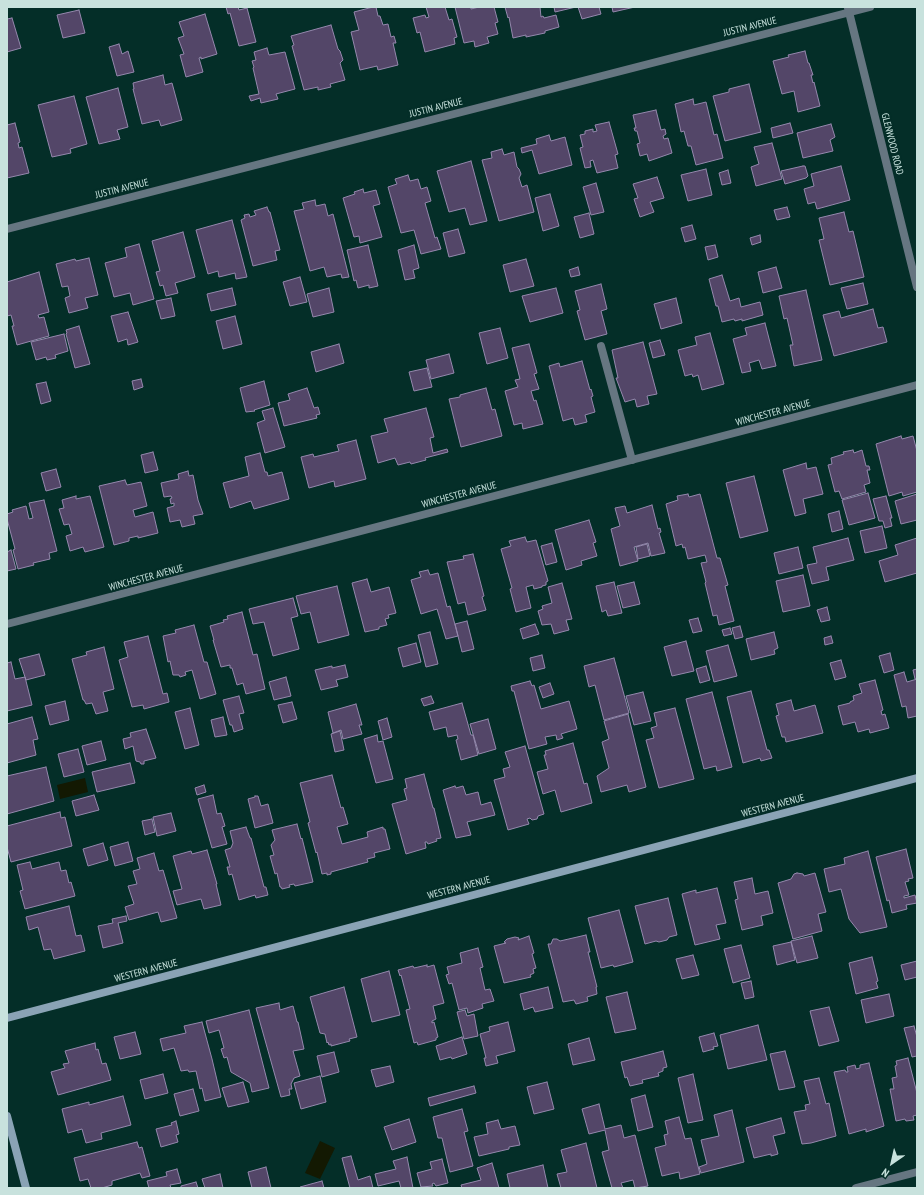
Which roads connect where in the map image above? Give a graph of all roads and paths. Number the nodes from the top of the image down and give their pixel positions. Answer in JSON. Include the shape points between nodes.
{"nodes":[{"id":1,"x":870,"y":7,"type":"edge"},
{"id":2,"x":848,"y":10,"type":"edge"},
{"id":3,"x":7,"y":229,"type":"edge"},
{"id":4,"x":917,"y":287,"type":"edge"},
{"id":5,"x":601,"y":346,"type":"dead end"},
{"id":6,"x":917,"y":385,"type":"edge"},
{"id":7,"x":632,"y":460,"type":"junction"},
{"id":8,"x":7,"y":624,"type":"edge"},
{"id":9,"x":917,"y":778,"type":"edge"},
{"id":10,"x":7,"y":1018,"type":"edge"},
{"id":11,"x":7,"y":1116,"type":"edge"},
{"id":12,"x":917,"y":1172,"type":"edge"},
{"id":13,"x":26,"y":1188,"type":"edge"},
{"id":14,"x":856,"y":1188,"type":"edge"}],
"edges":[{"from":1,"to":2,"type":"street","name":"JUSTIN AVENUE"},
{"from":2,"to":3,"type":"street","name":"JUSTIN AVENUE"},
{"from":2,"to":4,"type":"street","name":"GLENWOOD ROAD"},
{"from":5,"to":7,"type":"street"},
{"from":6,"to":7,"type":"street","name":"WINCHESTER AVENUE"},
{"from":7,"to":8,"type":"street","name":"WINCHESTER AVENUE"},
{"from":9,"to":10,"type":"street","name":"WESTERN AVENUE"},
{"from":11,"to":13,"type":"street"},
{"from":12,"to":14,"type":"street"}]}
